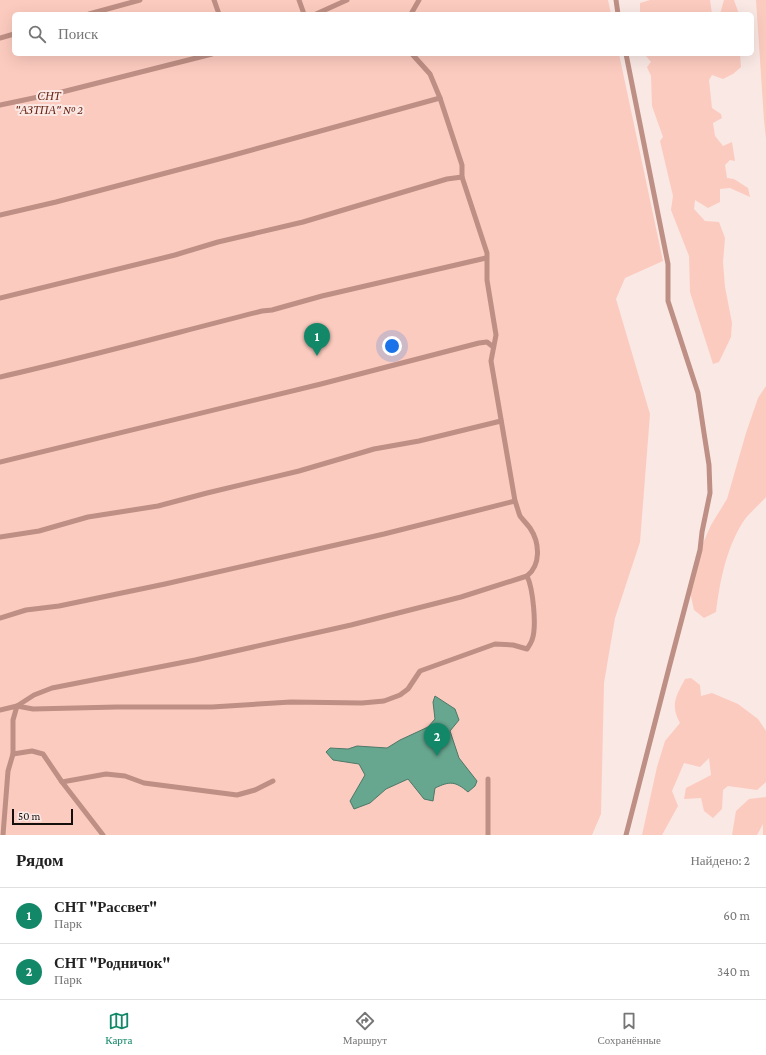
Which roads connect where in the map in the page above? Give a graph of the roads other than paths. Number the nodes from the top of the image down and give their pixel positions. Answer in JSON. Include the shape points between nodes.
{"nodes":[{"id":1,"x":140,"y":0,"type":"edge"},
{"id":2,"x":214,"y":0,"type":"edge"},
{"id":3,"x":299,"y":0,"type":"edge"},
{"id":4,"x":347,"y":0,"type":"edge"},
{"id":5,"x":419,"y":0,"type":"edge"},
{"id":6,"x":616,"y":0,"type":"edge"},
{"id":7,"x":96,"y":12,"type":"edge"},
{"id":8,"x":218,"y":12,"type":"edge"},
{"id":9,"x":303,"y":12,"type":"edge"},
{"id":10,"x":320,"y":12,"type":"edge"},
{"id":11,"x":412,"y":12,"type":"edge"},
{"id":12,"x":618,"y":12,"type":"edge"},
{"id":13,"x":12,"y":35,"type":"edge"},
{"id":14,"x":0,"y":38,"type":"edge"},
{"id":15,"x":204,"y":56,"type":"edge"},
{"id":16,"x":414,"y":56,"type":"edge"},
{"id":17,"x":626,"y":56,"type":"edge"},
{"id":18,"x":440,"y":98,"type":"junction"},
{"id":19,"x":0,"y":105,"type":"edge"},
{"id":20,"x":462,"y":177,"type":"junction"},
{"id":21,"x":0,"y":215,"type":"edge"},
{"id":22,"x":486,"y":258,"type":"junction"},
{"id":23,"x":0,"y":298,"type":"edge"},
{"id":24,"x":492,"y":346,"type":"junction"},
{"id":25,"x":0,"y":377,"type":"edge"},
{"id":26,"x":501,"y":421,"type":"junction"},
{"id":27,"x":0,"y":462,"type":"edge"},
{"id":28,"x":515,"y":501,"type":"junction"},
{"id":29,"x":0,"y":537,"type":"edge"},
{"id":30,"x":526,"y":576,"type":"junction"},
{"id":31,"x":0,"y":618,"type":"edge"},
{"id":32,"x":16,"y":706,"type":"junction"},
{"id":33,"x":0,"y":710,"type":"edge"},
{"id":34,"x":13,"y":754,"type":"junction"},
{"id":35,"x":488,"y":779,"type":"dead end"},
{"id":36,"x":273,"y":781,"type":"dead end"},
{"id":37,"x":62,"y":782,"type":"junction"},
{"id":38,"x":2,"y":819,"type":"edge"},
{"id":39,"x":3,"y":835,"type":"edge"},
{"id":40,"x":103,"y":835,"type":"edge"},
{"id":41,"x":488,"y":835,"type":"edge"},
{"id":42,"x":626,"y":835,"type":"edge"}],
"edges":[{"from":1,"to":7,"type":"lane"},
{"from":2,"to":8,"type":"lane"},
{"from":3,"to":9,"type":"lane"},
{"from":4,"to":10,"type":"lane"},
{"from":5,"to":11,"type":"lane"},
{"from":6,"to":12,"type":"lane"},
{"from":13,"to":14,"type":"lane"},
{"from":15,"to":19,"type":"lane"},
{"from":16,"to":18,"type":"lane","via":[[430,74]]},
{"from":17,"to":42,"type":"lane","via":[[668,264],[668,301],[698,393],[709,465],[710,493],[700,550]]},
{"from":18,"to":20,"type":"lane","via":[[462,165]]},
{"from":18,"to":21,"type":"lane","via":[[219,159]]},
{"from":20,"to":22,"type":"lane","via":[[487,253]]},
{"from":20,"to":23,"type":"lane","via":[[447,179],[303,222]]},
{"from":22,"to":24,"type":"lane","via":[[496,335]]},
{"from":22,"to":25,"type":"lane","via":[[322,296],[86,358]]},
{"from":24,"to":26,"type":"lane","via":[[490,361]]},
{"from":24,"to":27,"type":"lane","via":[[487,342],[479,343]]},
{"from":26,"to":28,"type":"lane"},
{"from":26,"to":29,"type":"lane","via":[[374,449],[299,471],[158,506],[88,517],[39,531]]},
{"from":28,"to":30,"type":"lane","via":[[520,516],[536,541],[538,554],[535,569]]},
{"from":28,"to":31,"type":"lane","via":[[158,586],[26,610]]},
{"from":30,"to":32,"type":"lane","via":[[461,597],[343,626],[203,658],[52,688]]},
{"from":30,"to":32,"type":"lane","via":[[530,583],[534,621],[532,640],[527,648],[495,644],[460,656],[420,671],[408,689],[400,695],[384,700],[362,703],[291,702],[212,707],[33,709]]},
{"from":32,"to":33,"type":"lane"},
{"from":32,"to":34,"type":"lane","via":[[13,720]]},
{"from":34,"to":37,"type":"lane","via":[[43,754]]},
{"from":34,"to":38,"type":"lane","via":[[8,771]]},
{"from":35,"to":41,"type":"lane"},
{"from":36,"to":37,"type":"lane","via":[[237,795],[144,784],[125,776],[106,774]]},
{"from":37,"to":40,"type":"lane"},
{"from":38,"to":39,"type":"lane"}]}
